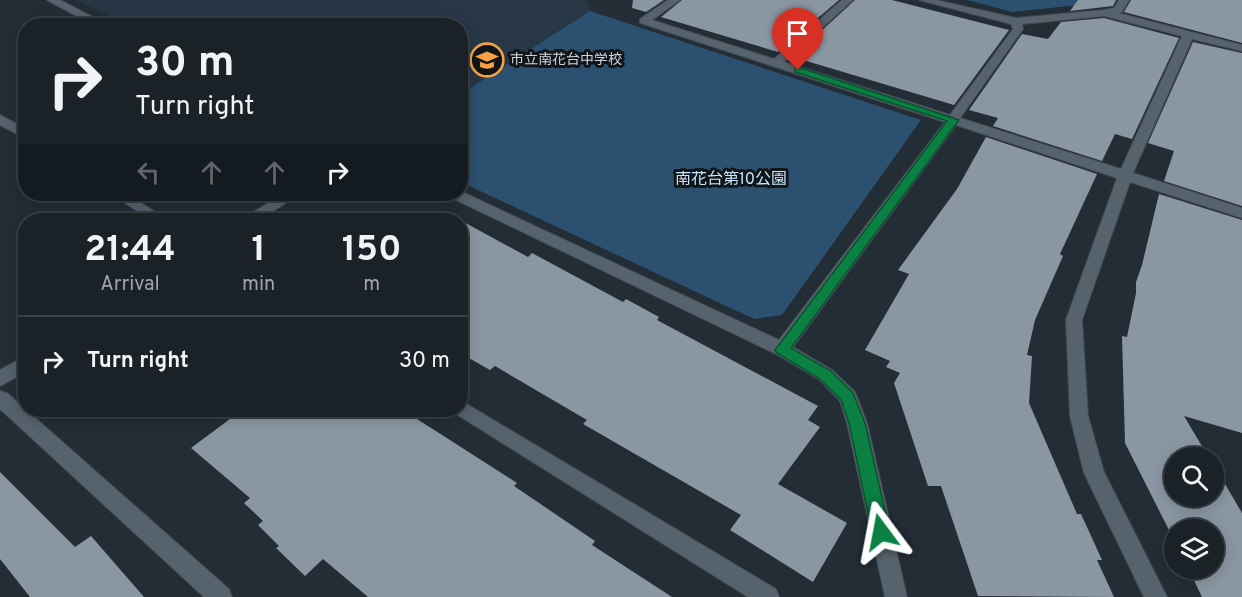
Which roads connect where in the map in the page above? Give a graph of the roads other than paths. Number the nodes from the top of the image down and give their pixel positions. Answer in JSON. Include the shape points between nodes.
{"nodes":[{"id":1,"x":52,"y":0,"type":"edge"},
{"id":2,"x":675,"y":0,"type":"edge"},
{"id":3,"x":848,"y":0,"type":"edge"},
{"id":4,"x":924,"y":0,"type":"edge"},
{"id":5,"x":1124,"y":0,"type":"edge"},
{"id":6,"x":1104,"y":13,"type":"junction"},
{"id":7,"x":89,"y":18,"type":"edge"},
{"id":8,"x":1016,"y":21,"type":"junction"},
{"id":9,"x":1188,"y":35,"type":"junction"},
{"id":10,"x":1242,"y":48,"type":"edge"},
{"id":11,"x":776,"y":63,"type":"junction"},
{"id":12,"x":0,"y":119,"type":"edge"},
{"id":13,"x":954,"y":120,"type":"junction"},
{"id":14,"x":18,"y":130,"type":"edge"},
{"id":15,"x":1125,"y":176,"type":"junction"},
{"id":16,"x":468,"y":200,"type":"edge"},
{"id":17,"x":130,"y":201,"type":"edge"},
{"id":18,"x":281,"y":201,"type":"edge"},
{"id":19,"x":149,"y":213,"type":"edge"},
{"id":20,"x":261,"y":213,"type":"edge"},
{"id":21,"x":1242,"y":213,"type":"edge"},
{"id":22,"x":782,"y":350,"type":"junction"},
{"id":23,"x":18,"y":368,"type":"edge"},
{"id":24,"x":0,"y":379,"type":"edge"},
{"id":25,"x":0,"y":398,"type":"edge"},
{"id":26,"x":468,"y":411,"type":"edge"},
{"id":27,"x":18,"y":414,"type":"edge"},
{"id":28,"x":21,"y":417,"type":"edge"},
{"id":29,"x":221,"y":597,"type":"edge"},
{"id":30,"x":768,"y":597,"type":"edge"},
{"id":31,"x":896,"y":597,"type":"edge"},
{"id":32,"x":1156,"y":597,"type":"edge"}],
"edges":[{"from":1,"to":7,"type":"street"},
{"from":2,"to":11,"type":"street","via":[[644,21]]},
{"from":3,"to":11,"type":"street"},
{"from":4,"to":8,"type":"street"},
{"from":5,"to":6,"type":"street","via":[[1118,10]]},
{"from":6,"to":8,"type":"street"},
{"from":6,"to":9,"type":"street"},
{"from":8,"to":13,"type":"street","via":[[1018,30]]},
{"from":9,"to":10,"type":"street"},
{"from":9,"to":15,"type":"street"},
{"from":11,"to":13,"type":"street"},
{"from":12,"to":14,"type":"street"},
{"from":13,"to":15,"type":"street"},
{"from":13,"to":22,"type":"street"},
{"from":15,"to":21,"type":"street"},
{"from":15,"to":32,"type":"street","via":[[1074,320],[1079,416],[1094,473]]},
{"from":16,"to":22,"type":"street"},
{"from":17,"to":19,"type":"street"},
{"from":18,"to":20,"type":"street"},
{"from":22,"to":31,"type":"street","via":[[826,375],[848,397]]},
{"from":23,"to":24,"type":"street"},
{"from":25,"to":27,"type":"street"},
{"from":26,"to":30,"type":"street"},
{"from":28,"to":29,"type":"street"}]}
